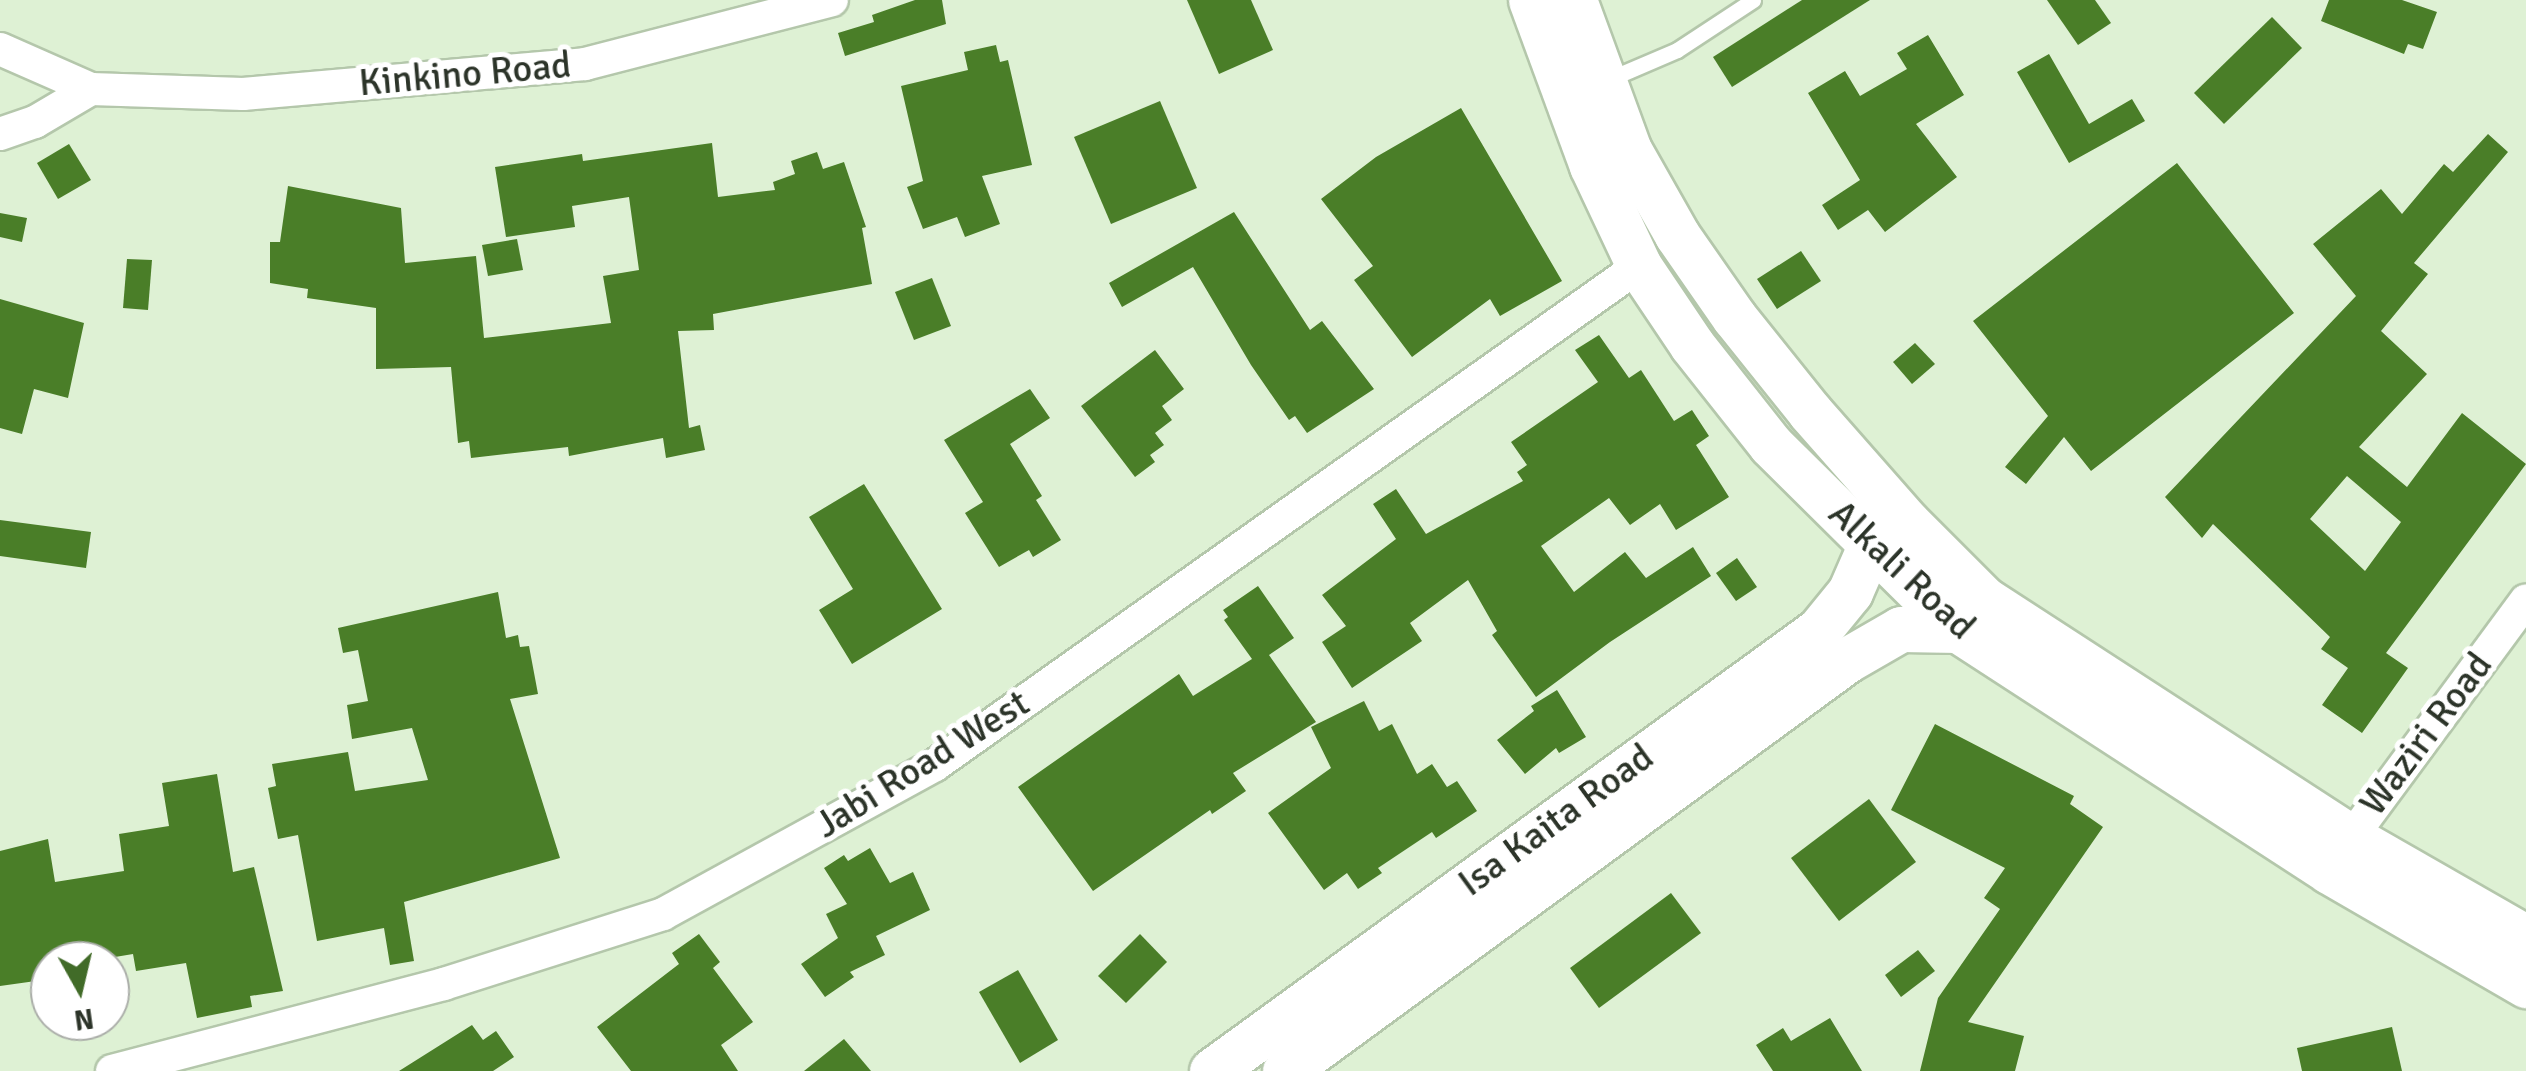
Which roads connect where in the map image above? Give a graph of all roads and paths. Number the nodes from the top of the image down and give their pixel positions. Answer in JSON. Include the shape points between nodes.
{"nodes":[{"id":1,"x":832,"y":0,"type":"edge"},
{"id":2,"x":1531,"y":0,"type":"edge"},
{"id":3,"x":1574,"y":0,"type":"edge"},
{"id":4,"x":1753,"y":0,"type":"edge"},
{"id":5,"x":0,"y":49,"type":"edge"},
{"id":6,"x":1603,"y":81,"type":"junction"},
{"id":7,"x":91,"y":89,"type":"junction"},
{"id":8,"x":0,"y":134,"type":"edge"},
{"id":9,"x":1639,"y":266,"type":"junction"},
{"id":10,"x":1871,"y":544,"type":"junction"},
{"id":11,"x":2526,"y":600,"type":"edge"},
{"id":12,"x":1958,"y":630,"type":"junction"},
{"id":13,"x":2339,"y":854,"type":"junction"},
{"id":14,"x":2526,"y":938,"type":"edge"},
{"id":15,"x":1394,"y":964,"type":"junction"},
{"id":16,"x":2526,"y":985,"type":"edge"},
{"id":17,"x":112,"y":1071,"type":"edge"},
{"id":18,"x":1212,"y":1071,"type":"edge"},
{"id":19,"x":1285,"y":1071,"type":"edge"}],
"edges":[{"from":1,"to":7,"type":"street","name":"Kinkino Road","via":[[585,64],[243,94]]},
{"from":2,"to":9,"type":"main road","name":"Alkali Road","via":[[1592,166]]},
{"from":3,"to":6,"type":"main road","name":"Alkali Road"},
{"from":4,"to":6,"type":"lane","via":[[1677,50]]},
{"from":5,"to":7,"type":"street","name":"Kinkino Road"},
{"from":6,"to":13,"type":"main road","name":"Alkali Road","via":[[1628,150],[1734,318],[1908,524],[1984,599]]},
{"from":7,"to":8,"type":"street"},
{"from":9,"to":10,"type":"main road","name":"Alkali Road","via":[[1771,444]]},
{"from":9,"to":17,"type":"street","name":"Jabi Road West","via":[[934,765],[664,914],[444,984]]},
{"from":10,"to":12,"type":"main road","name":"Alkali Road"},
{"from":10,"to":15,"type":"main road","name":"Isa Kaita Road","via":[[1850,592],[1818,630]]},
{"from":11,"to":13,"type":"street","name":"Waziri Road"},
{"from":12,"to":13,"type":"main road","name":"Alkali Road"},
{"from":12,"to":15,"type":"main road","name":"Isa Kaita Road","via":[[1901,629],[1847,660]]},
{"from":13,"to":14,"type":"main road","name":"Alkali Road"},
{"from":13,"to":16,"type":"main road","name":"Alkali Road"},
{"from":15,"to":18,"type":"main road","name":"Isa Kaita Road"},
{"from":15,"to":19,"type":"main road","name":"Isa Kaita Road"}]}
